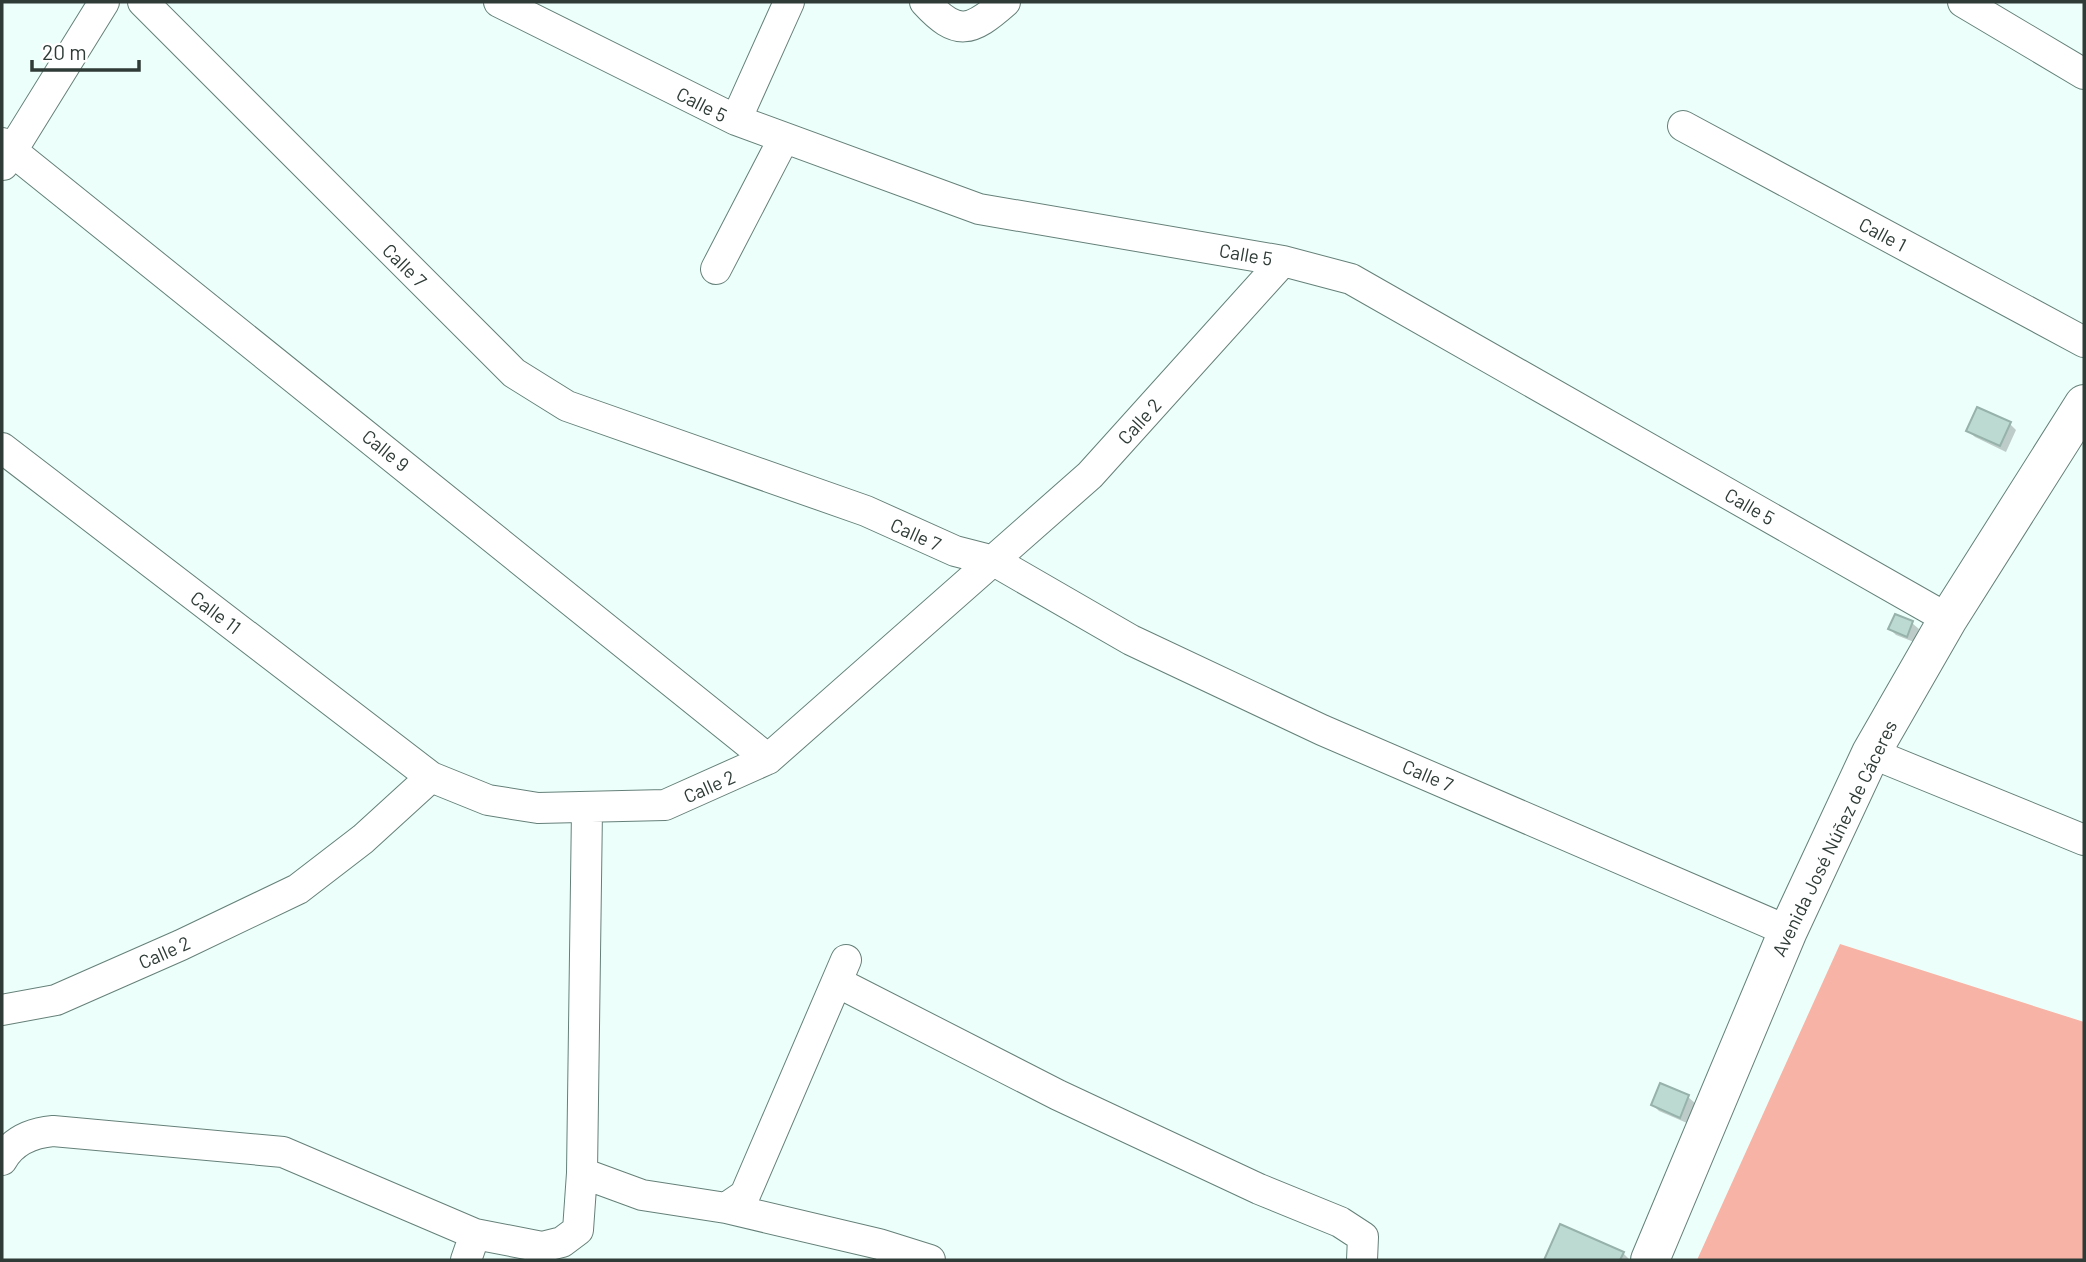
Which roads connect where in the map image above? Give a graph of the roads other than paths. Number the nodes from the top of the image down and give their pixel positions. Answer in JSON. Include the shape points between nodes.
{"nodes":[{"id":1,"x":104,"y":2,"type":"edge"},
{"id":2,"x":143,"y":2,"type":"edge"},
{"id":3,"x":499,"y":2,"type":"edge"},
{"id":4,"x":789,"y":2,"type":"edge"},
{"id":5,"x":925,"y":2,"type":"edge"},
{"id":6,"x":1005,"y":2,"type":"edge"},
{"id":7,"x":1963,"y":2,"type":"edge"},
{"id":8,"x":2084,"y":74,"type":"edge"},
{"id":9,"x":736,"y":120,"type":"junction"},
{"id":10,"x":1683,"y":126,"type":"dead end"},
{"id":11,"x":783,"y":140,"type":"junction"},
{"id":12,"x":6,"y":153,"type":"edge"},
{"id":13,"x":1283,"y":261,"type":"junction"},
{"id":14,"x":716,"y":269,"type":"dead end"},
{"id":15,"x":2084,"y":342,"type":"edge"},
{"id":16,"x":2084,"y":404,"type":"edge"},
{"id":17,"x":2,"y":448,"type":"edge"},
{"id":18,"x":995,"y":561,"type":"junction"},
{"id":19,"x":1948,"y":619,"type":"junction"},
{"id":20,"x":1871,"y":753,"type":"junction"},
{"id":21,"x":768,"y":759,"type":"junction"},
{"id":22,"x":431,"y":777,"type":"junction"},
{"id":23,"x":587,"y":809,"type":"junction"},
{"id":24,"x":2084,"y":840,"type":"edge"},
{"id":25,"x":1788,"y":931,"type":"junction"},
{"id":26,"x":2,"y":1010,"type":"edge"},
{"id":27,"x":2,"y":1160,"type":"edge"},
{"id":28,"x":582,"y":1173,"type":"junction"},
{"id":29,"x":726,"y":1208,"type":"junction"},
{"id":30,"x":470,"y":1247,"type":"edge"},
{"id":31,"x":877,"y":1252,"type":"edge"},
{"id":32,"x":930,"y":1260,"type":"edge"},
{"id":33,"x":1362,"y":1260,"type":"edge"},
{"id":34,"x":1650,"y":1260,"type":"edge"}],
"edges":[{"from":1,"to":12,"type":"street"},
{"from":2,"to":18,"type":"street","name":"Calle 7","via":[[514,373],[567,406],[866,511],[955,551]]},
{"from":3,"to":9,"type":"street","name":"Calle 5"},
{"from":4,"to":9,"type":"street"},
{"from":5,"to":6,"type":"street","via":[[947,24],[958,26],[982,22]]},
{"from":7,"to":8,"type":"street"},
{"from":9,"to":11,"type":"street","name":"Calle 5"},
{"from":10,"to":15,"type":"street","name":"Calle 1"},
{"from":11,"to":13,"type":"street","name":"Calle 5","via":[[979,209]]},
{"from":11,"to":14,"type":"street"},
{"from":12,"to":21,"type":"street","name":"Calle 9"},
{"from":13,"to":18,"type":"street","name":"Calle 2","via":[[1090,475]]},
{"from":13,"to":19,"type":"street","name":"Calle 5","via":[[1351,279]]},
{"from":16,"to":19,"type":"main road","name":"Avenida José Núñez de Cáceres"},
{"from":17,"to":22,"type":"street","name":"Calle 11"},
{"from":18,"to":21,"type":"street","name":"Calle 2"},
{"from":18,"to":25,"type":"street","name":"Calle 7","via":[[1132,640],[1322,730]]},
{"from":19,"to":20,"type":"main road","name":"Avenida José Núñez de Cáceres"},
{"from":20,"to":24,"type":"street"},
{"from":20,"to":25,"type":"main road","name":"Avenida José Núñez de Cáceres"},
{"from":21,"to":23,"type":"street","name":"Calle 2","via":[[665,805]]},
{"from":22,"to":23,"type":"street","name":"Calle 2","via":[[488,800]]},
{"from":22,"to":26,"type":"street","name":"Calle 2","via":[[299,889],[56,1000]]},
{"from":23,"to":28,"type":"street"},
{"from":25,"to":34,"type":"main road","name":"Avenida José Núñez de Cáceres"},
{"from":27,"to":30,"type":"street","via":[[19,1140],[53,1131],[283,1152]]},
{"from":28,"to":29,"type":"street","via":[[642,1195]]},
{"from":28,"to":30,"type":"street","via":[[578,1230],[562,1242],[542,1247]]},
{"from":29,"to":31,"type":"street"},
{"from":29,"to":33,"type":"street","via":[[745,1195],[841,971],[1058,1095],[1340,1222],[1363,1237]]},
{"from":31,"to":32,"type":"street"}]}
